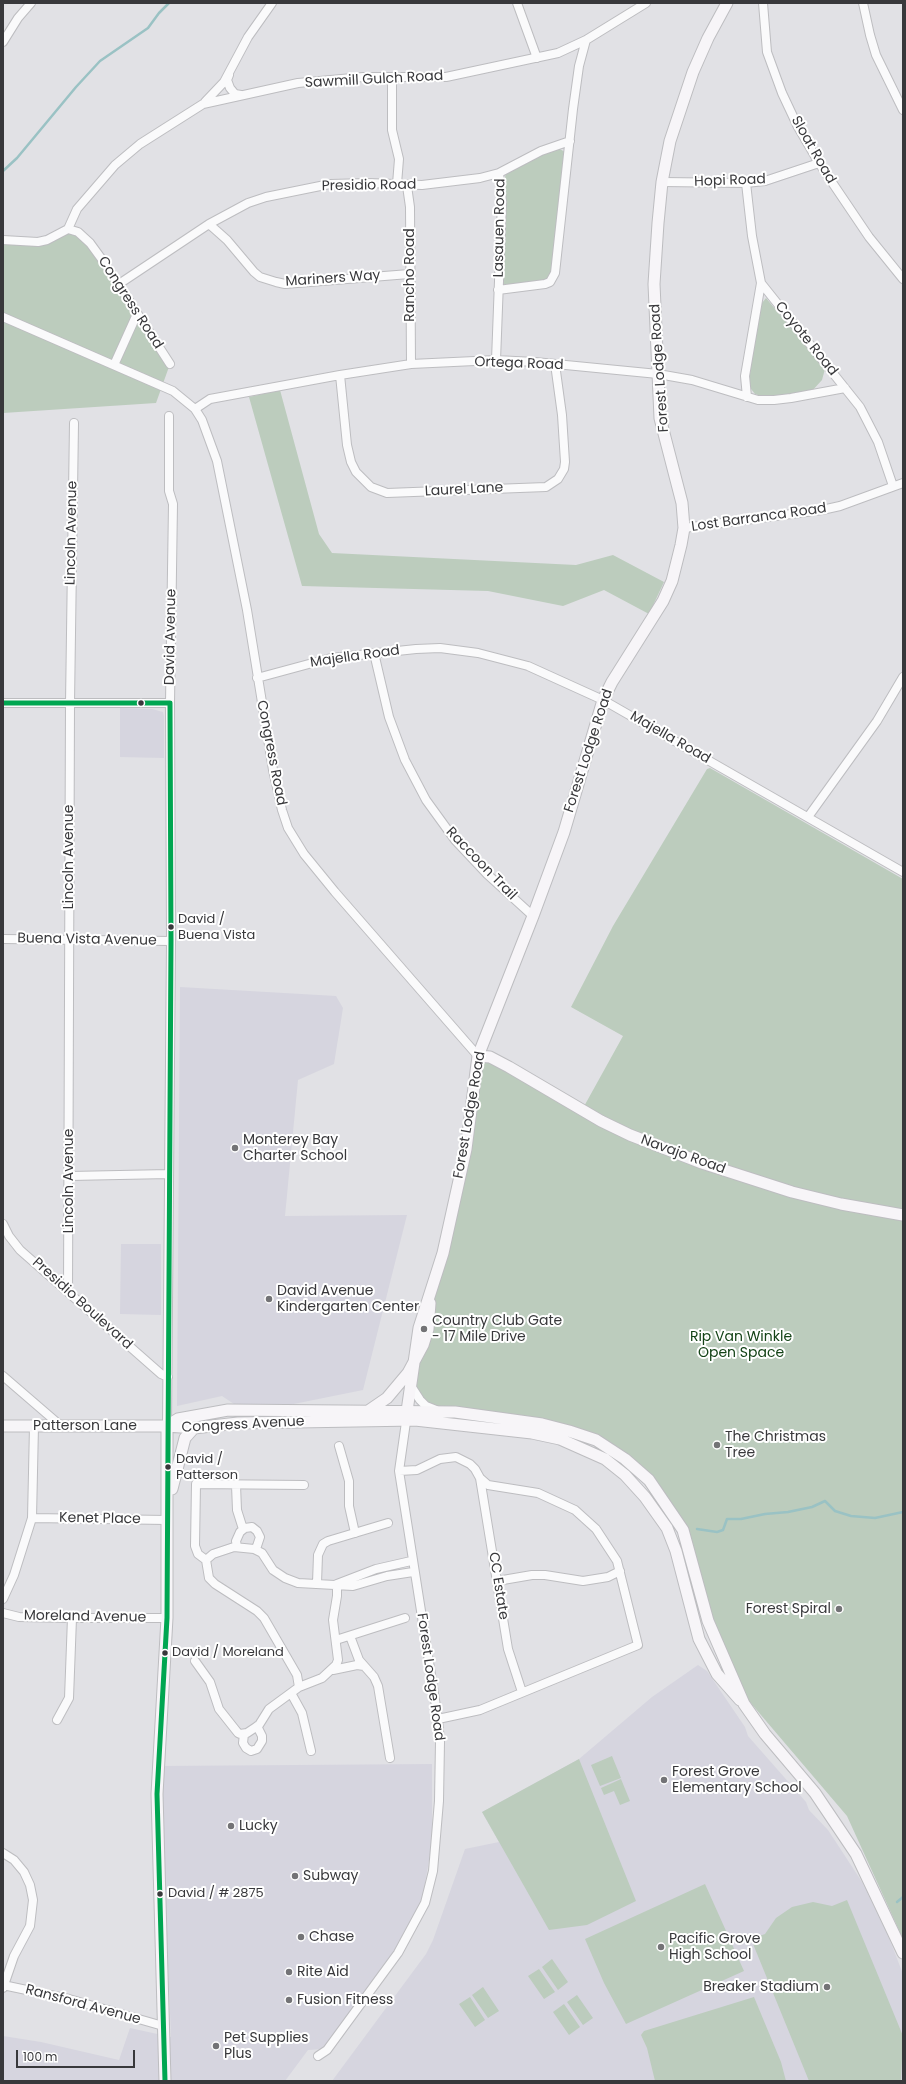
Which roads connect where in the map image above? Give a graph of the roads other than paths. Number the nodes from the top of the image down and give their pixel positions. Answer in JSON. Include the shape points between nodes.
{"nodes":[{"id":1,"x":31,"y":3,"type":"edge"},
{"id":2,"x":272,"y":3,"type":"edge"},
{"id":3,"x":517,"y":3,"type":"edge"},
{"id":4,"x":646,"y":3,"type":"edge"},
{"id":5,"x":727,"y":3,"type":"edge"},
{"id":6,"x":763,"y":3,"type":"edge"},
{"id":7,"x":863,"y":3,"type":"edge"},
{"id":8,"x":586,"y":40,"type":"junction"},
{"id":9,"x":3,"y":42,"type":"edge"},
{"id":10,"x":537,"y":58,"type":"junction"},
{"id":11,"x":229,"y":74,"type":"junction"},
{"id":12,"x":392,"y":77,"type":"junction"},
{"id":13,"x":242,"y":95,"type":"junction"},
{"id":14,"x":203,"y":104,"type":"junction"},
{"id":15,"x":903,"y":110,"type":"edge"},
{"id":16,"x":570,"y":142,"type":"junction"},
{"id":17,"x":818,"y":163,"type":"junction"},
{"id":18,"x":499,"y":173,"type":"junction"},
{"id":19,"x":662,"y":182,"type":"junction"},
{"id":20,"x":746,"y":183,"type":"junction"},
{"id":21,"x":397,"y":184,"type":"junction"},
{"id":22,"x":407,"y":186,"type":"junction"},
{"id":23,"x":209,"y":224,"type":"junction"},
{"id":24,"x":68,"y":228,"type":"junction"},
{"id":25,"x":3,"y":240,"type":"edge"},
{"id":26,"x":409,"y":274,"type":"junction"},
{"id":27,"x":903,"y":279,"type":"edge"},
{"id":28,"x":761,"y":283,"type":"junction"},
{"id":29,"x":119,"y":284,"type":"junction"},
{"id":30,"x":498,"y":290,"type":"junction"},
{"id":31,"x":137,"y":314,"type":"junction"},
{"id":32,"x":3,"y":317,"type":"edge"},
{"id":33,"x":496,"y":360,"type":"junction"},
{"id":34,"x":170,"y":364,"type":"dead end"},
{"id":35,"x":411,"y":364,"type":"junction"},
{"id":36,"x":555,"y":364,"type":"junction"},
{"id":37,"x":114,"y":365,"type":"junction"},
{"id":38,"x":658,"y":374,"type":"junction"},
{"id":39,"x":340,"y":375,"type":"junction"},
{"id":40,"x":845,"y":388,"type":"junction"},
{"id":41,"x":747,"y":397,"type":"junction"},
{"id":42,"x":195,"y":409,"type":"junction"},
{"id":43,"x":169,"y":416,"type":"dead end"},
{"id":44,"x":74,"y":423,"type":"dead end"},
{"id":45,"x":903,"y":483,"type":"edge"},
{"id":46,"x":893,"y":486,"type":"junction"},
{"id":47,"x":684,"y":528,"type":"junction"},
{"id":48,"x":374,"y":653,"type":"junction"},
{"id":49,"x":903,"y":677,"type":"edge"},
{"id":50,"x":257,"y":678,"type":"junction"},
{"id":51,"x":603,"y":700,"type":"junction"},
{"id":52,"x":3,"y":703,"type":"edge"},
{"id":53,"x":70,"y":703,"type":"junction"},
{"id":54,"x":170,"y":703,"type":"junction"},
{"id":55,"x":808,"y":817,"type":"junction"},
{"id":56,"x":903,"y":872,"type":"edge"},
{"id":57,"x":533,"y":916,"type":"junction"},
{"id":58,"x":3,"y":939,"type":"edge"},
{"id":59,"x":69,"y":939,"type":"junction"},
{"id":60,"x":171,"y":941,"type":"junction"},
{"id":61,"x":478,"y":1056,"type":"junction"},
{"id":62,"x":168,"y":1174,"type":"junction"},
{"id":63,"x":70,"y":1176,"type":"junction"},
{"id":64,"x":903,"y":1215,"type":"edge"},
{"id":65,"x":3,"y":1224,"type":"edge"},
{"id":66,"x":68,"y":1291,"type":"junction"},
{"id":67,"x":415,"y":1359,"type":"junction"},
{"id":68,"x":3,"y":1376,"type":"edge"},
{"id":69,"x":168,"y":1377,"type":"junction"},
{"id":70,"x":411,"y":1386,"type":"junction"},
{"id":71,"x":367,"y":1411,"type":"junction"},
{"id":72,"x":443,"y":1411,"type":"junction"},
{"id":73,"x":406,"y":1416,"type":"junction"},
{"id":74,"x":3,"y":1426,"type":"edge"},
{"id":75,"x":34,"y":1426,"type":"junction"},
{"id":76,"x":61,"y":1426,"type":"junction"},
{"id":77,"x":167,"y":1426,"type":"junction"},
{"id":78,"x":194,"y":1428,"type":"junction"},
{"id":79,"x":339,"y":1446,"type":"dead end"},
{"id":80,"x":398,"y":1471,"type":"junction"},
{"id":81,"x":480,"y":1478,"type":"junction"},
{"id":82,"x":236,"y":1485,"type":"junction"},
{"id":83,"x":304,"y":1485,"type":"dead end"},
{"id":84,"x":167,"y":1503,"type":"junction"},
{"id":85,"x":32,"y":1518,"type":"junction"},
{"id":86,"x":167,"y":1520,"type":"junction"},
{"id":87,"x":388,"y":1523,"type":"dead end"},
{"id":88,"x":243,"y":1529,"type":"junction"},
{"id":89,"x":355,"y":1533,"type":"junction"},
{"id":90,"x":237,"y":1546,"type":"junction"},
{"id":91,"x":256,"y":1549,"type":"junction"},
{"id":92,"x":206,"y":1560,"type":"junction"},
{"id":93,"x":411,"y":1561,"type":"junction"},
{"id":94,"x":620,"y":1571,"type":"junction"},
{"id":95,"x":413,"y":1572,"type":"junction"},
{"id":96,"x":497,"y":1581,"type":"junction"},
{"id":97,"x":317,"y":1583,"type":"junction"},
{"id":98,"x":337,"y":1584,"type":"junction"},
{"id":99,"x":3,"y":1599,"type":"edge"},
{"id":100,"x":3,"y":1613,"type":"edge"},
{"id":101,"x":72,"y":1618,"type":"junction"},
{"id":102,"x":167,"y":1618,"type":"junction"},
{"id":103,"x":406,"y":1618,"type":"dead end"},
{"id":104,"x":350,"y":1636,"type":"junction"},
{"id":105,"x":336,"y":1640,"type":"junction"},
{"id":106,"x":195,"y":1661,"type":"dead end"},
{"id":107,"x":364,"y":1666,"type":"junction"},
{"id":108,"x":333,"y":1670,"type":"junction"},
{"id":109,"x":299,"y":1687,"type":"junction"},
{"id":110,"x":522,"y":1692,"type":"junction"},
{"id":111,"x":291,"y":1693,"type":"junction"},
{"id":112,"x":744,"y":1704,"type":"junction"},
{"id":113,"x":438,"y":1719,"type":"junction"},
{"id":114,"x":58,"y":1720,"type":"dead end"},
{"id":115,"x":257,"y":1726,"type":"junction"},
{"id":116,"x":244,"y":1734,"type":"junction"},
{"id":117,"x":311,"y":1751,"type":"dead end"},
{"id":118,"x":390,"y":1758,"type":"dead end"},
{"id":119,"x":3,"y":1853,"type":"edge"},
{"id":120,"x":903,"y":1953,"type":"edge"},
{"id":121,"x":3,"y":1986,"type":"edge"},
{"id":122,"x":163,"y":2026,"type":"junction"},
{"id":123,"x":318,"y":2056,"type":"dead end"},
{"id":124,"x":165,"y":2081,"type":"edge"}],
"edges":[{"from":1,"to":9,"type":"street"},
{"from":2,"to":11,"type":"street","via":[[248,37]]},
{"from":3,"to":10,"type":"street"},
{"from":4,"to":8,"type":"street","name":"Sawmill Gulch Road"},
{"from":5,"to":19,"type":"street","name":"Forest Lodge Road","via":[[693,72],[670,141]]},
{"from":6,"to":17,"type":"street","name":"Sloat Road","via":[[765,40],[770,60],[798,127]]},
{"from":7,"to":15,"type":"street","via":[[876,55]]},
{"from":8,"to":10,"type":"street","name":"Sawmill Gulch Road","via":[[558,53]]},
{"from":8,"to":16,"type":"street","via":[[579,66]]},
{"from":10,"to":12,"type":"street","name":"Sawmill Gulch Road","via":[[446,77]]},
{"from":11,"to":13,"type":"street","via":[[227,80],[230,88],[235,94]]},
{"from":11,"to":14,"type":"street"},
{"from":12,"to":13,"type":"street","name":"Sawmill Gulch Road","via":[[298,83]]},
{"from":12,"to":21,"type":"street","via":[[392,124],[398,151]]},
{"from":13,"to":14,"type":"street","name":"Sawmill Gulch Road"},
{"from":14,"to":24,"type":"street","name":"Sawmill Gulch Road","via":[[140,144],[115,165],[77,209]]},
{"from":16,"to":18,"type":"street","name":"Lasauen Road","via":[[541,151]]},
{"from":16,"to":30,"type":"street","via":[[553,278],[545,284]]},
{"from":17,"to":20,"type":"street","name":"Hopi Road","via":[[765,181]]},
{"from":17,"to":27,"type":"street","name":"Sloat Road","via":[[869,237]]},
{"from":18,"to":22,"type":"street","name":"Presidio Road","via":[[466,181]]},
{"from":18,"to":30,"type":"street","name":"Lasauen Road","via":[[502,202]]},
{"from":19,"to":20,"type":"street","name":"Hopi Road"},
{"from":19,"to":38,"type":"street","name":"Forest Lodge Road","via":[[655,268]]},
{"from":20,"to":28,"type":"street","name":"Coyote Road"},
{"from":21,"to":22,"type":"street","name":"Presidio Road"},
{"from":21,"to":23,"type":"street","name":"Presidio Road","via":[[330,184],[288,192],[248,204]]},
{"from":22,"to":26,"type":"street","name":"Rancho Road","via":[[410,206]]},
{"from":23,"to":26,"type":"street","name":"Mariners Way","via":[[227,240],[254,272],[260,277],[276,282],[286,284]]},
{"from":23,"to":29,"type":"street","name":"Presidio Road"},
{"from":24,"to":25,"type":"street","via":[[47,240]]},
{"from":24,"to":29,"type":"street","name":"Congress Road","via":[[90,243]]},
{"from":26,"to":35,"type":"street","name":"Rancho Road"},
{"from":28,"to":40,"type":"street","name":"Coyote Road"},
{"from":28,"to":41,"type":"street","via":[[745,376]]},
{"from":29,"to":31,"type":"street","name":"Congress Road"},
{"from":30,"to":33,"type":"street","name":"Lasauen Road"},
{"from":31,"to":34,"type":"street","name":"Congress Road"},
{"from":31,"to":37,"type":"street"},
{"from":32,"to":37,"type":"street","name":"Congress Road"},
{"from":33,"to":35,"type":"street","name":"Ortega Road"},
{"from":33,"to":36,"type":"street","name":"Ortega Road"},
{"from":35,"to":39,"type":"street","name":"Ortega Road"},
{"from":36,"to":38,"type":"street","name":"Ortega Road"},
{"from":36,"to":39,"type":"street","name":"Laurel Lane","via":[[565,462],[558,479],[546,487],[387,493],[370,487],[356,472],[351,462]]},
{"from":37,"to":42,"type":"street","name":"Congress Road","via":[[180,395]]},
{"from":38,"to":41,"type":"street","name":"Ortega Road","via":[[692,380]]},
{"from":38,"to":47,"type":"street","name":"Forest Lodge Road","via":[[660,418],[682,503]]},
{"from":39,"to":42,"type":"street","name":"Ortega Road","via":[[210,399]]},
{"from":40,"to":41,"type":"street","name":"Ortega Road","via":[[774,400]]},
{"from":40,"to":46,"type":"street","name":"Coyote Road","via":[[878,442]]},
{"from":42,"to":50,"type":"street","name":"Congress Road","via":[[202,420],[217,461],[247,610]]},
{"from":43,"to":54,"type":"street","name":"David Avenue","via":[[169,491],[173,504]]},
{"from":44,"to":53,"type":"street","name":"Lincoln Avenue"},
{"from":45,"to":46,"type":"street","name":"Lost Barranca Road"},
{"from":46,"to":47,"type":"street","name":"Lost Barranca Road","via":[[822,510]]},
{"from":47,"to":51,"type":"street","name":"Forest Lodge Road","via":[[678,561],[663,601]]},
{"from":48,"to":50,"type":"street","name":"Majella Road","via":[[331,658]]},
{"from":48,"to":51,"type":"street","name":"Majella Road","via":[[440,648],[478,653],[548,673]]},
{"from":48,"to":57,"type":"street","name":"Raccoon Trail","via":[[389,718],[405,760],[426,800],[455,840],[497,884]]},
{"from":49,"to":55,"type":"street","via":[[877,721]]},
{"from":50,"to":61,"type":"street","name":"Congress Road","via":[[277,793],[296,841],[335,892]]},
{"from":51,"to":55,"type":"street","name":"Majella Road"},
{"from":51,"to":57,"type":"street","name":"Forest Lodge Road","via":[[564,832]]},
{"from":52,"to":53,"type":"street"},
{"from":53,"to":54,"type":"street"},
{"from":53,"to":59,"type":"street","name":"Lincoln Avenue"},
{"from":54,"to":60,"type":"street","name":"David Avenue"},
{"from":55,"to":56,"type":"street","name":"Majella Road"},
{"from":57,"to":61,"type":"street","name":"Forest Lodge Road"},
{"from":58,"to":59,"type":"street","name":"Buena Vista Avenue"},
{"from":59,"to":60,"type":"street","name":"Buena Vista Avenue"},
{"from":59,"to":63,"type":"street","name":"Lincoln Avenue"},
{"from":60,"to":62,"type":"street","name":"David Avenue"},
{"from":61,"to":64,"type":"street","name":"Navajo Road","via":[[490,1057],[509,1067],[601,1121],[702,1163],[792,1192]]},
{"from":61,"to":67,"type":"street","name":"Forest Lodge Road","via":[[466,1149],[443,1254],[415,1344]]},
{"from":62,"to":63,"type":"street"},
{"from":62,"to":69,"type":"street","name":"David Avenue"},
{"from":63,"to":66,"type":"street","name":"Lincoln Avenue"},
{"from":65,"to":66,"type":"street","name":"Presidio Boulevard","via":[[20,1250]]},
{"from":66,"to":69,"type":"street","name":"Presidio Boulevard","via":[[161,1374]]},
{"from":67,"to":70,"type":"street","name":"Forest Lodge Road"},
{"from":67,"to":71,"type":"street","via":[[394,1392]]},
{"from":68,"to":76,"type":"street"},
{"from":69,"to":77,"type":"street","name":"David Avenue"},
{"from":70,"to":72,"type":"street","via":[[426,1406]]},
{"from":70,"to":73,"type":"street","name":"Forest Lodge Road"},
{"from":71,"to":73,"type":"street","name":"Congress Avenue"},
{"from":71,"to":77,"type":"street","name":"Congress Avenue","via":[[228,1410],[178,1419]]},
{"from":72,"to":73,"type":"street","name":"Congress Avenue"},
{"from":72,"to":112,"type":"street","name":"Congress Avenue","via":[[542,1424],[570,1431],[596,1440],[642,1473],[660,1494],[684,1530],[708,1621]]},
{"from":73,"to":78,"type":"street","name":"Congress Avenue","via":[[238,1423]]},
{"from":73,"to":80,"type":"street","name":"Forest Lodge Road"},
{"from":73,"to":112,"type":"street","name":"Congress Avenue","via":[[560,1439],[605,1459],[625,1475],[645,1496],[667,1528],[676,1551],[699,1639],[717,1674]]},
{"from":74,"to":75,"type":"street","name":"Patterson Lane"},
{"from":75,"to":76,"type":"street","name":"Patterson Lane"},
{"from":75,"to":85,"type":"street"},
{"from":76,"to":77,"type":"street","name":"Patterson Lane"},
{"from":77,"to":78,"type":"street","name":"Congress Avenue"},
{"from":77,"to":84,"type":"street","name":"David Avenue"},
{"from":78,"to":84,"type":"street","via":[[185,1438]]},
{"from":79,"to":89,"type":"street","via":[[349,1481],[349,1506]]},
{"from":80,"to":81,"type":"street","via":[[417,1470],[440,1459],[456,1457],[470,1464]]},
{"from":80,"to":93,"type":"street","name":"Forest Lodge Road"},
{"from":81,"to":94,"type":"street","via":[[488,1485],[538,1493],[575,1510],[600,1534]]},
{"from":81,"to":96,"type":"street","name":"CC Estate"},
{"from":82,"to":83,"type":"street"},
{"from":82,"to":88,"type":"street","via":[[237,1510]]},
{"from":82,"to":92,"type":"street","via":[[196,1484],[195,1546],[198,1554]]},
{"from":84,"to":86,"type":"street","name":"David Avenue"},
{"from":85,"to":86,"type":"street","name":"Kenet Place"},
{"from":85,"to":99,"type":"street","via":[[14,1575]]},
{"from":86,"to":102,"type":"street","name":"David Avenue"},
{"from":87,"to":89,"type":"street"},
{"from":88,"to":90,"type":"street","via":[[237,1538]]},
{"from":88,"to":91,"type":"street","via":[[252,1527],[259,1533],[260,1540]]},
{"from":89,"to":97,"type":"street","via":[[328,1541],[320,1548]]},
{"from":90,"to":91,"type":"street"},
{"from":90,"to":92,"type":"street","via":[[214,1554]]},
{"from":91,"to":97,"type":"street","via":[[278,1575],[298,1583]]},
{"from":92,"to":109,"type":"street","via":[[207,1571],[212,1581],[264,1618],[297,1675]]},
{"from":93,"to":95,"type":"street","name":"Forest Lodge Road"},
{"from":93,"to":98,"type":"street","via":[[376,1569]]},
{"from":94,"to":96,"type":"street","via":[[608,1577],[583,1582],[545,1575]]},
{"from":94,"to":110,"type":"street","via":[[638,1645]]},
{"from":95,"to":98,"type":"street","via":[[353,1586]]},
{"from":95,"to":113,"type":"street","name":"Forest Lodge Road"},
{"from":96,"to":110,"type":"street","name":"CC Estate","via":[[508,1649]]},
{"from":97,"to":98,"type":"street"},
{"from":98,"to":105,"type":"street","via":[[333,1620]]},
{"from":100,"to":101,"type":"street","name":"Moreland Avenue","via":[[19,1617]]},
{"from":101,"to":102,"type":"street","name":"Moreland Avenue"},
{"from":101,"to":114,"type":"street","via":[[68,1698]]},
{"from":102,"to":122,"type":"street","name":"David Avenue","via":[[157,1794]]},
{"from":103,"to":104,"type":"street"},
{"from":104,"to":105,"type":"street"},
{"from":104,"to":107,"type":"street"},
{"from":105,"to":108,"type":"street","via":[[338,1660]]},
{"from":106,"to":116,"type":"street","via":[[210,1682],[219,1709],[238,1733]]},
{"from":107,"to":108,"type":"street","via":[[344,1666]]},
{"from":107,"to":118,"type":"street","via":[[378,1686]]},
{"from":108,"to":109,"type":"street","via":[[317,1682]]},
{"from":109,"to":111,"type":"street"},
{"from":110,"to":113,"type":"street","via":[[480,1710]]},
{"from":111,"to":115,"type":"street","via":[[269,1710]]},
{"from":111,"to":117,"type":"street","via":[[302,1713]]},
{"from":112,"to":120,"type":"street","name":"Congress Avenue","via":[[765,1734],[814,1793],[856,1854]]},
{"from":113,"to":123,"type":"street","name":"Forest Lodge Road","via":[[439,1801],[432,1871],[425,1903],[398,1953],[327,2050]]},
{"from":115,"to":116,"type":"street"},
{"from":115,"to":116,"type":"street","via":[[262,1736],[258,1749],[251,1751],[246,1748],[243,1743]]},
{"from":119,"to":121,"type":"street","via":[[14,1860],[24,1872],[33,1900],[30,1926],[14,1956]]},
{"from":121,"to":122,"type":"street","name":"Ransford Avenue","via":[[69,1999]]},
{"from":122,"to":124,"type":"street","name":"David Avenue"}]}
